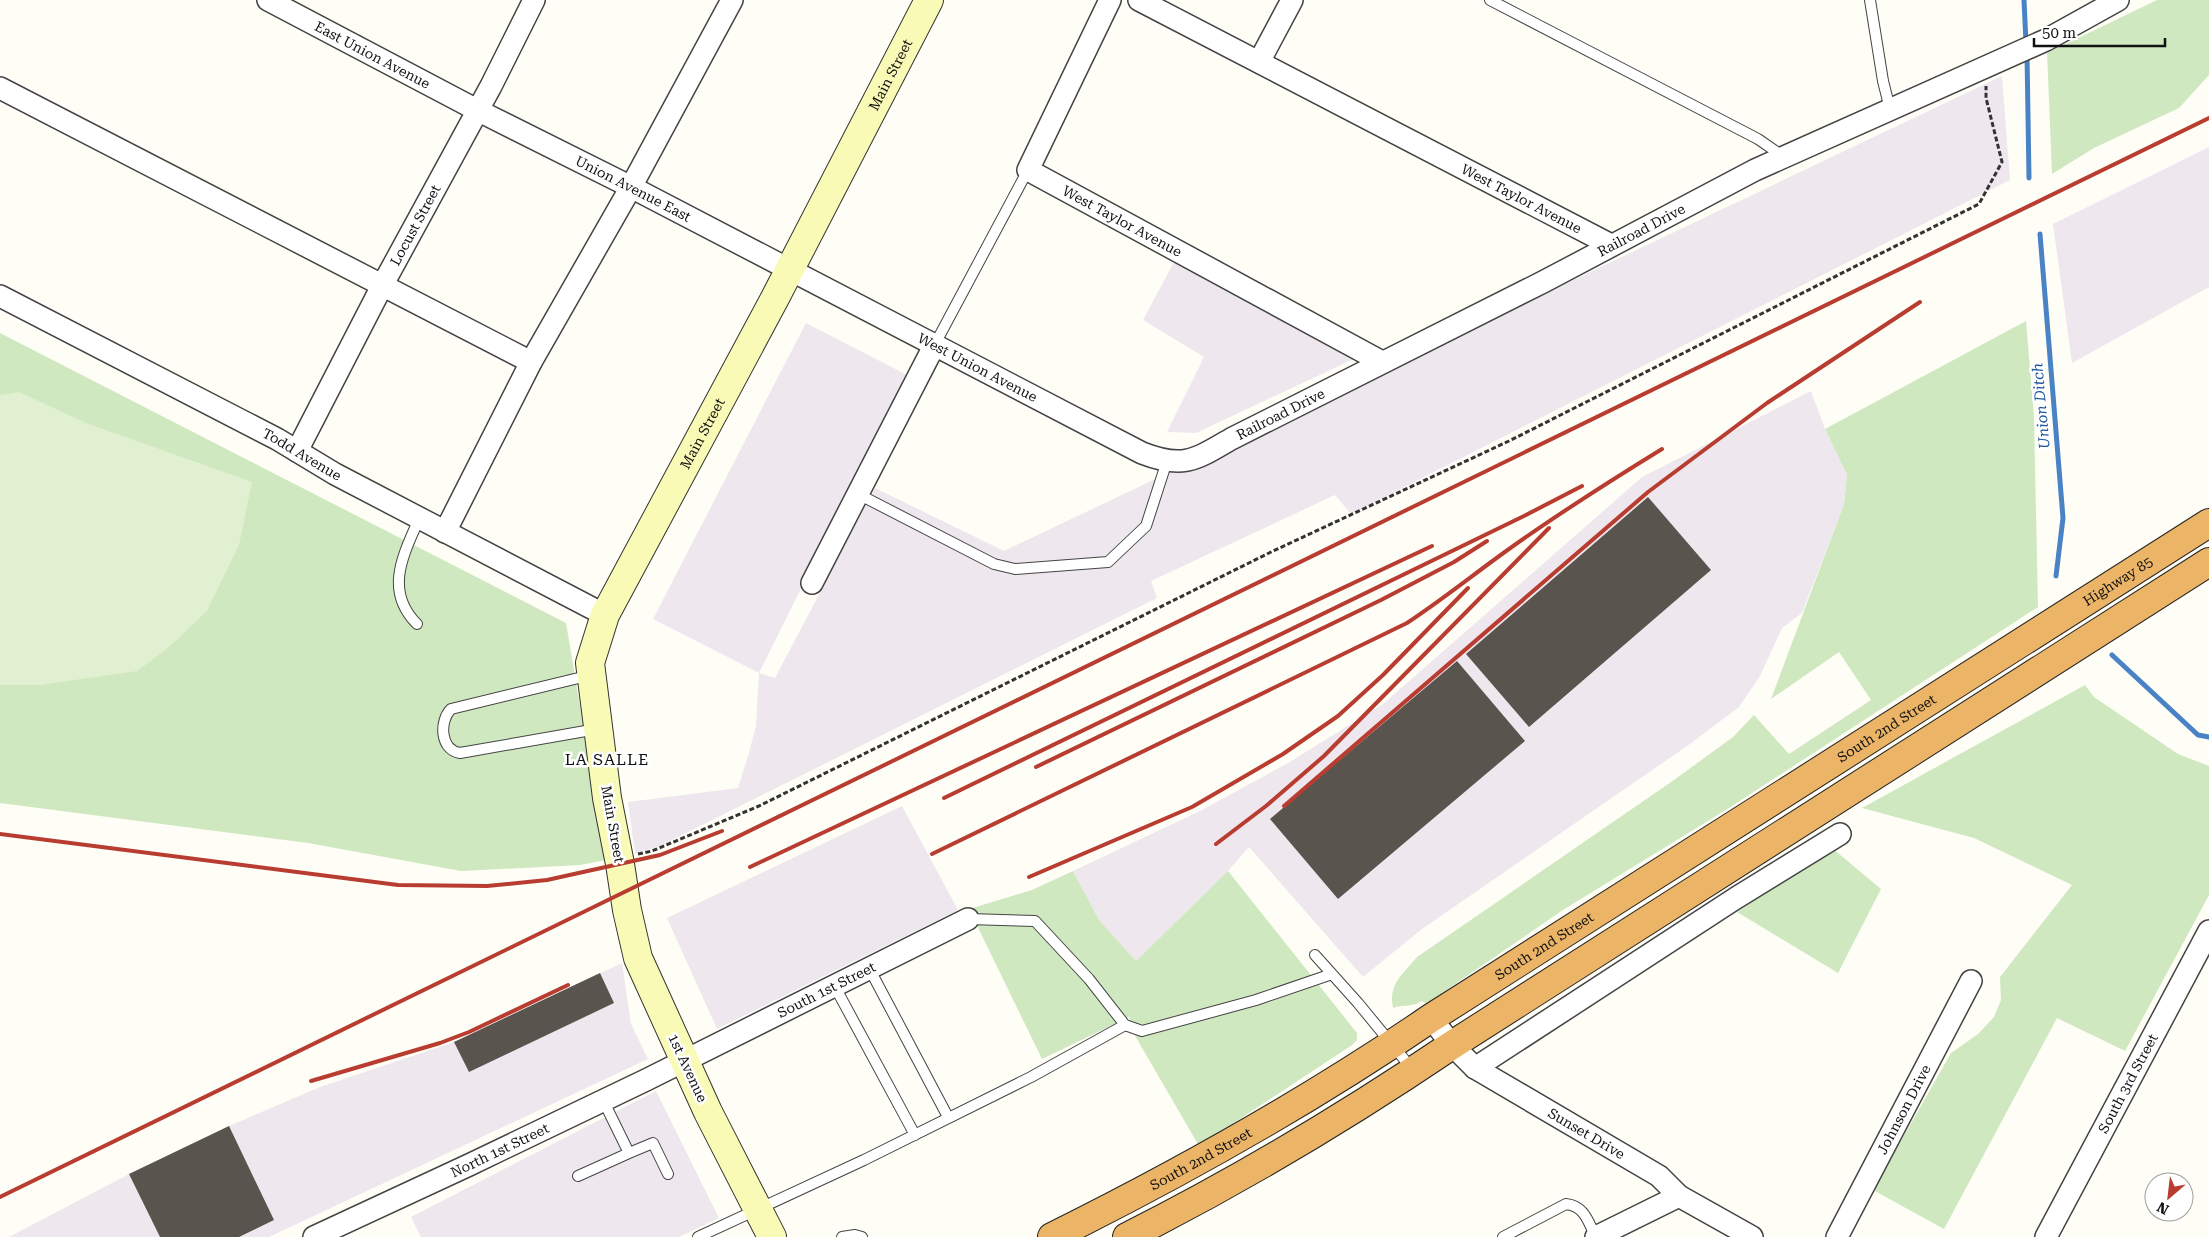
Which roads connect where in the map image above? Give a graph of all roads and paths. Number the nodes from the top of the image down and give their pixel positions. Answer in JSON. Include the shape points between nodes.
{"nodes":[{"id":1,"x":268,"y":0,"type":"edge"},
{"id":2,"x":534,"y":0,"type":"edge"},
{"id":3,"x":732,"y":0,"type":"edge"},
{"id":4,"x":929,"y":0,"type":"edge"},
{"id":5,"x":1110,"y":0,"type":"edge"},
{"id":6,"x":1139,"y":0,"type":"edge"},
{"id":7,"x":1292,"y":0,"type":"edge"},
{"id":8,"x":1490,"y":0,"type":"edge"},
{"id":9,"x":1870,"y":0,"type":"edge"},
{"id":10,"x":2106,"y":3,"type":"edge"},
{"id":11,"x":1260,"y":62,"type":"junction"},
{"id":12,"x":1985,"y":66,"type":"junction"},
{"id":13,"x":0,"y":88,"type":"edge"},
{"id":14,"x":1890,"y":109,"type":"junction"},
{"id":15,"x":477,"y":110,"type":"junction"},
{"id":16,"x":1784,"y":157,"type":"junction"},
{"id":17,"x":1028,"y":170,"type":"junction"},
{"id":18,"x":631,"y":187,"type":"junction"},
{"id":19,"x":1611,"y":245,"type":"junction"},
{"id":20,"x":789,"y":269,"type":"junction"},
{"id":21,"x":382,"y":286,"type":"junction"},
{"id":22,"x":0,"y":296,"type":"edge"},
{"id":23,"x":934,"y":346,"type":"junction"},
{"id":24,"x":532,"y":362,"type":"junction"},
{"id":25,"x":1382,"y":362,"type":"junction"},
{"id":26,"x":298,"y":451,"type":"junction"},
{"id":27,"x":1167,"y":462,"type":"junction"},
{"id":28,"x":858,"y":494,"type":"junction"},
{"id":29,"x":419,"y":519,"type":"junction"},
{"id":30,"x":2209,"y":523,"type":"edge"},
{"id":31,"x":445,"y":532,"type":"junction"},
{"id":32,"x":2209,"y":562,"type":"edge"},
{"id":33,"x":812,"y":583,"type":"dead end"},
{"id":34,"x":605,"y":614,"type":"junction"},
{"id":35,"x":417,"y":624,"type":"dead end"},
{"id":36,"x":2026,"y":639,"type":"joint"},
{"id":37,"x":591,"y":675,"type":"junction"},
{"id":38,"x":598,"y":729,"type":"junction"},
{"id":39,"x":1840,"y":834,"type":"dead end"},
{"id":40,"x":619,"y":858,"type":"junction"},
{"id":41,"x":625,"y":892,"type":"joint"},
{"id":42,"x":968,"y":919,"type":"joint"},
{"id":43,"x":2209,"y":931,"type":"edge"},
{"id":44,"x":1314,"y":955,"type":"dead end"},
{"id":45,"x":869,"y":968,"type":"junction"},
{"id":46,"x":1332,"y":974,"type":"junction"},
{"id":47,"x":1970,"y":981,"type":"dead end"},
{"id":48,"x":834,"y":985,"type":"junction"},
{"id":49,"x":1431,"y":1018,"type":"junction"},
{"id":50,"x":1125,"y":1025,"type":"junction"},
{"id":51,"x":1393,"y":1044,"type":"junction"},
{"id":52,"x":1452,"y":1045,"type":"junction"},
{"id":53,"x":684,"y":1060,"type":"junction"},
{"id":54,"x":1476,"y":1068,"type":"junction"},
{"id":55,"x":1414,"y":1071,"type":"junction"},
{"id":56,"x":604,"y":1100,"type":"junction"},
{"id":57,"x":948,"y":1117,"type":"junction"},
{"id":58,"x":915,"y":1135,"type":"junction"},
{"id":59,"x":628,"y":1153,"type":"junction"},
{"id":60,"x":668,"y":1174,"type":"dead end"},
{"id":61,"x":578,"y":1176,"type":"dead end"},
{"id":62,"x":1680,"y":1196,"type":"junction"},
{"id":63,"x":758,"y":1209,"type":"junction"},
{"id":64,"x":328,"y":1234,"type":"edge"},
{"id":65,"x":769,"y":1236,"type":"edge"},
{"id":66,"x":698,"y":1237,"type":"edge"},
{"id":67,"x":842,"y":1237,"type":"edge"},
{"id":68,"x":862,"y":1237,"type":"edge"},
{"id":69,"x":1052,"y":1237,"type":"edge"},
{"id":70,"x":1127,"y":1237,"type":"edge"},
{"id":71,"x":1503,"y":1237,"type":"edge"},
{"id":72,"x":1596,"y":1237,"type":"edge"},
{"id":73,"x":1752,"y":1237,"type":"edge"},
{"id":74,"x":1837,"y":1237,"type":"edge"},
{"id":75,"x":2046,"y":1237,"type":"edge"}],
"edges":[{"from":1,"to":15,"type":"street","name":"East Union Avenue"},
{"from":2,"to":15,"type":"street","name":"Locust Street"},
{"from":3,"to":18,"type":"street"},
{"from":4,"to":20,"type":"street","name":"Main Street"},
{"from":5,"to":17,"type":"street"},
{"from":6,"to":11,"type":"street","name":"West Taylor Avenue"},
{"from":7,"to":11,"type":"street"},
{"from":8,"to":16,"type":"lane","via":[[1758,139]]},
{"from":9,"to":14,"type":"lane"},
{"from":10,"to":12,"type":"street","name":"Railroad Drive","via":[[2046,40]]},
{"from":11,"to":19,"type":"street","name":"West Taylor Avenue"},
{"from":12,"to":14,"type":"street","name":"Railroad Drive"},
{"from":12,"to":40,"type":"path","via":[[1986,98],[2002,162],[1979,204],[1518,436],[1254,561],[759,806],[652,852]]},
{"from":13,"to":21,"type":"street"},
{"from":14,"to":16,"type":"street","name":"Railroad Drive"},
{"from":15,"to":18,"type":"street","name":"Union Avenue East"},
{"from":15,"to":21,"type":"street","name":"Locust Street"},
{"from":16,"to":19,"type":"street","name":"Railroad Drive"},
{"from":17,"to":23,"type":"lane"},
{"from":17,"to":25,"type":"street","name":"West Taylor Avenue"},
{"from":18,"to":20,"type":"street","name":"Union Avenue East"},
{"from":18,"to":24,"type":"street"},
{"from":19,"to":25,"type":"street","name":"Railroad Drive"},
{"from":20,"to":23,"type":"street","name":"West Union Avenue"},
{"from":20,"to":34,"type":"street","name":"Main Street"},
{"from":21,"to":24,"type":"street"},
{"from":21,"to":26,"type":"street","name":"Locust Street"},
{"from":22,"to":26,"type":"street","name":"Todd Avenue"},
{"from":23,"to":27,"type":"street","name":"West Union Avenue","via":[[1142,453]]},
{"from":23,"to":28,"type":"street"},
{"from":24,"to":31,"type":"street"},
{"from":25,"to":27,"type":"street","name":"Railroad Drive","via":[[1202,455]]},
{"from":26,"to":29,"type":"street","name":"Todd Avenue"},
{"from":27,"to":28,"type":"lane","via":[[1146,526],[1108,562],[1015,569],[994,564]]},
{"from":28,"to":33,"type":"street"},
{"from":29,"to":31,"type":"street","name":"Todd Avenue"},
{"from":29,"to":35,"type":"lane","via":[[399,575],[402,605]]},
{"from":30,"to":36,"type":"highway","name":"Highway 85"},
{"from":31,"to":34,"type":"street","name":"Todd Avenue"},
{"from":32,"to":52,"type":"highway"},
{"from":34,"to":37,"type":"street","name":"Main Street","via":[[590,663]]},
{"from":36,"to":49,"type":"highway","name":"South 2nd Street"},
{"from":37,"to":38,"type":"street","name":"Main Street"},
{"from":37,"to":38,"type":"lane","via":[[450,710],[442,730],[448,746],[460,753]]},
{"from":38,"to":40,"type":"street","name":"Main Street"},
{"from":39,"to":54,"type":"street"},
{"from":40,"to":41,"type":"street","name":"Main Street"},
{"from":41,"to":53,"type":"street","name":"1st Avenue","via":[[638,958]]},
{"from":42,"to":45,"type":"street","name":"South 1st Street"},
{"from":42,"to":50,"type":"lane","via":[[1035,922],[1089,979]]},
{"from":43,"to":75,"type":"street","name":"South 3rd Street"},
{"from":44,"to":46,"type":"lane"},
{"from":45,"to":48,"type":"street","name":"South 1st Street"},
{"from":45,"to":57,"type":"lane"},
{"from":46,"to":50,"type":"lane","via":[[1256,1000],[1142,1031]]},
{"from":46,"to":51,"type":"lane"},
{"from":47,"to":74,"type":"street","name":"Johnson Drive"},
{"from":48,"to":53,"type":"street","name":"South 1st Street"},
{"from":48,"to":58,"type":"lane"},
{"from":49,"to":51,"type":"highway","name":"South 2nd Street"},
{"from":49,"to":52,"type":"street","name":"Sunset Drive"},
{"from":50,"to":57,"type":"lane","via":[[1031,1077]]},
{"from":51,"to":55,"type":"lane"},
{"from":51,"to":69,"type":"highway","name":"South 2nd Street","via":[[1241,1139]]},
{"from":52,"to":54,"type":"street","name":"Sunset Drive"},
{"from":52,"to":55,"type":"highway"},
{"from":53,"to":56,"type":"street","name":"North 1st Street"},
{"from":53,"to":63,"type":"street","name":"1st Avenue"},
{"from":54,"to":62,"type":"street","name":"Sunset Drive","via":[[1659,1176]]},
{"from":55,"to":70,"type":"highway","via":[[1257,1168]]},
{"from":56,"to":59,"type":"lane"},
{"from":56,"to":64,"type":"street","name":"North 1st Street"},
{"from":57,"to":58,"type":"lane"},
{"from":58,"to":63,"type":"lane"},
{"from":59,"to":60,"type":"lane","via":[[653,1143]]},
{"from":59,"to":61,"type":"lane"},
{"from":62,"to":72,"type":"street"},
{"from":62,"to":73,"type":"street","name":"Sunset Drive"},
{"from":63,"to":65,"type":"street","name":"1st Avenue"},
{"from":63,"to":66,"type":"lane"},
{"from":67,"to":68,"type":"lane"},
{"from":71,"to":72,"type":"lane","via":[[1566,1204],[1582,1209]]}]}
